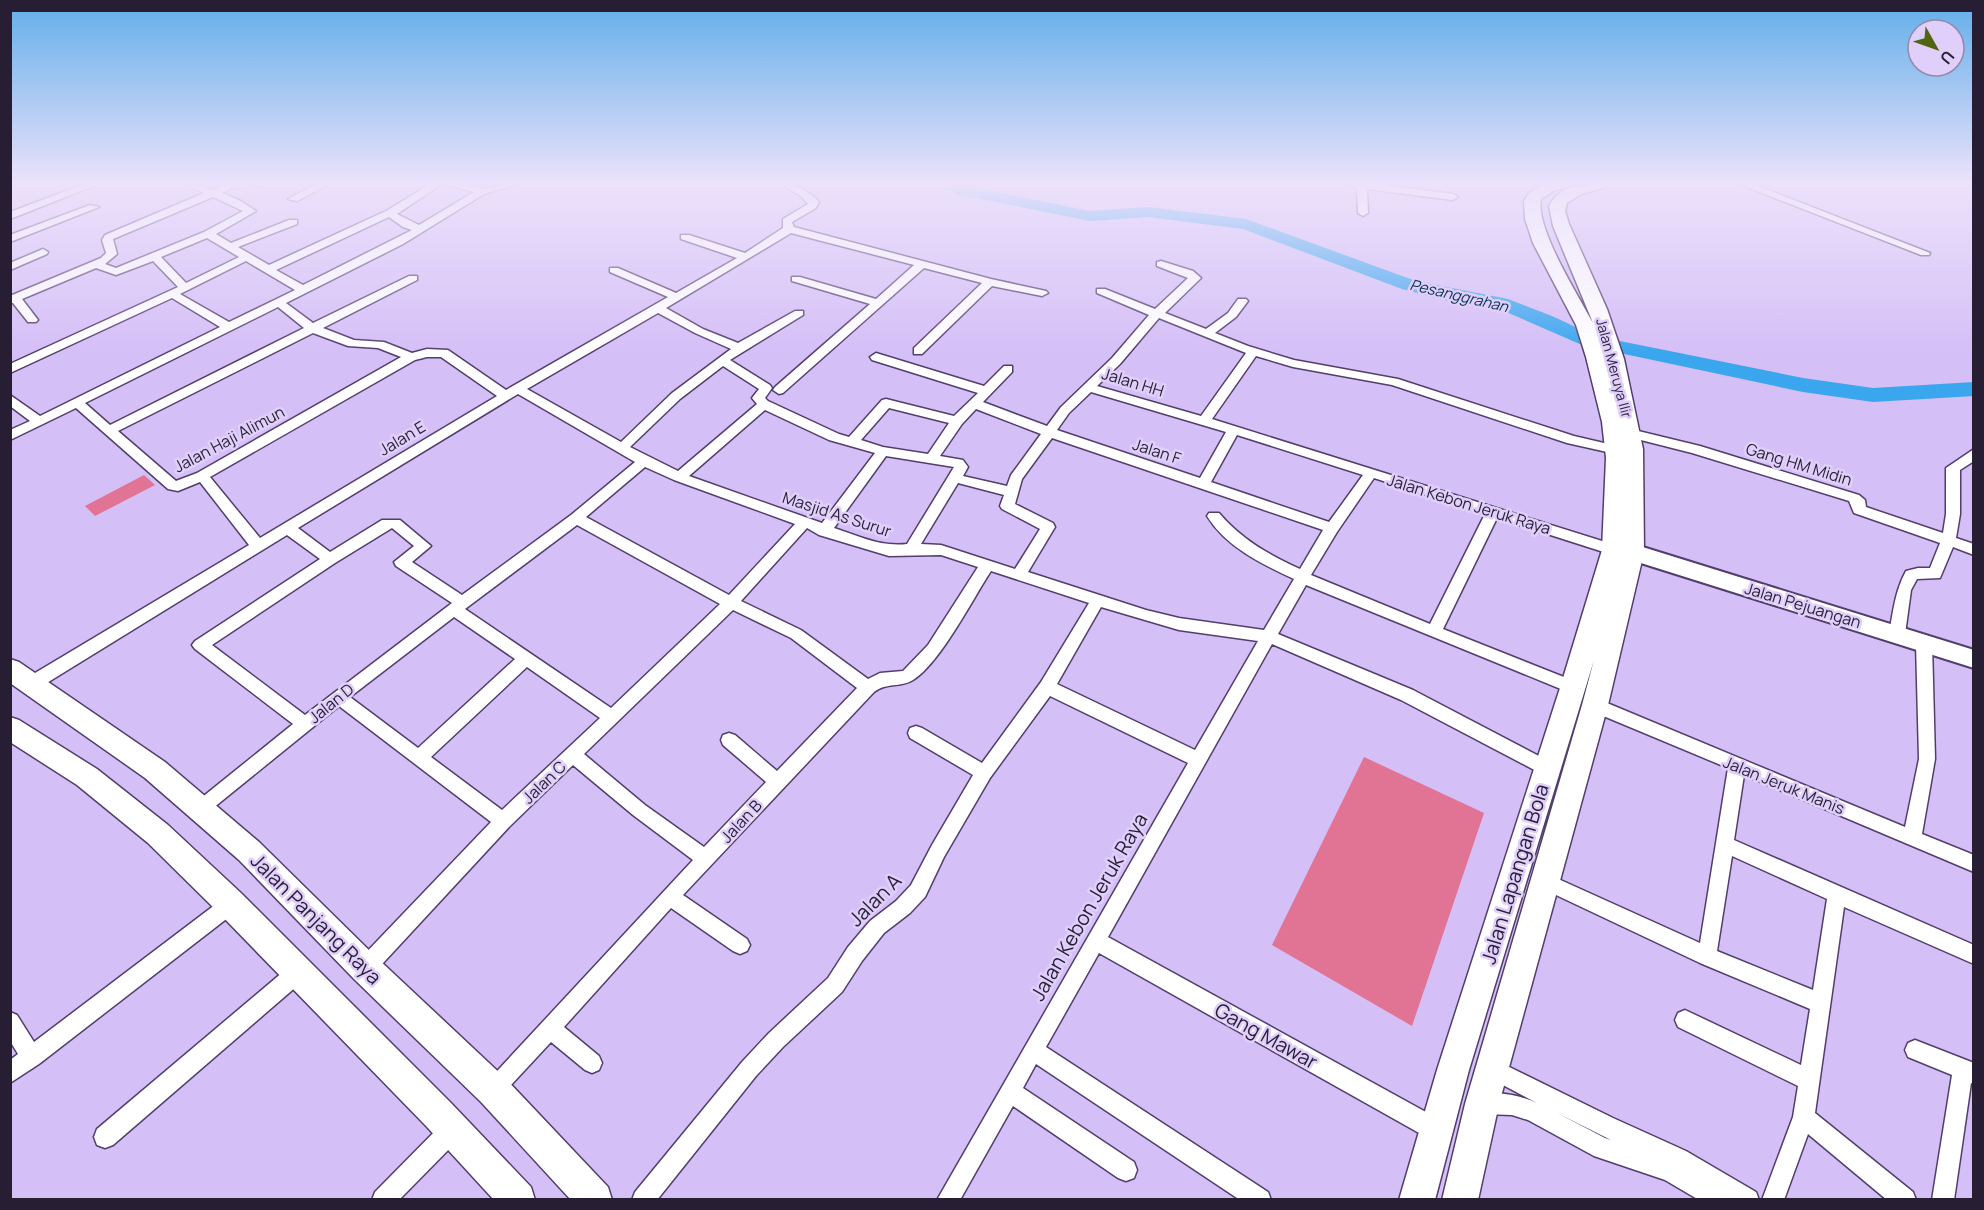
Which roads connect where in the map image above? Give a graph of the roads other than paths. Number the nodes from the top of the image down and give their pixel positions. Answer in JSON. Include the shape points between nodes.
{"nodes":[{"id":1,"x":107,"y":240,"type":"edge"},
{"id":2,"x":192,"y":240,"type":"edge"},
{"id":3,"x":218,"y":240,"type":"edge"},
{"id":4,"x":248,"y":240,"type":"edge"},
{"id":5,"x":330,"y":240,"type":"edge"},
{"id":6,"x":400,"y":240,"type":"edge"},
{"id":7,"x":696,"y":240,"type":"edge"},
{"id":8,"x":768,"y":240,"type":"edge"},
{"id":9,"x":839,"y":240,"type":"edge"},
{"id":10,"x":1542,"y":240,"type":"edge"},
{"id":11,"x":1568,"y":240,"type":"edge"},
{"id":12,"x":1892,"y":240,"type":"edge"},
{"id":13,"x":230,"y":248,"type":"junction"},
{"id":14,"x":43,"y":252,"type":"dead end"},
{"id":15,"x":1925,"y":253,"type":"dead end"},
{"id":16,"x":154,"y":256,"type":"junction"},
{"id":17,"x":248,"y":256,"type":"junction"},
{"id":18,"x":746,"y":257,"type":"junction"},
{"id":19,"x":96,"y":264,"type":"junction"},
{"id":20,"x":922,"y":264,"type":"junction"},
{"id":21,"x":1161,"y":264,"type":"dead end"},
{"id":22,"x":1555,"y":266,"type":"junction"},
{"id":23,"x":1579,"y":266,"type":"junction"},
{"id":24,"x":10,"y":267,"type":"edge"},
{"id":25,"x":268,"y":269,"type":"junction"},
{"id":26,"x":614,"y":270,"type":"dead end"},
{"id":27,"x":413,"y":278,"type":"dead end"},
{"id":28,"x":796,"y":279,"type":"dead end"},
{"id":29,"x":990,"y":282,"type":"junction"},
{"id":30,"x":185,"y":288,"type":"junction"},
{"id":31,"x":303,"y":290,"type":"junction"},
{"id":32,"x":1101,"y":291,"type":"dead end"},
{"id":33,"x":1042,"y":293,"type":"dead end"},
{"id":34,"x":172,"y":294,"type":"junction"},
{"id":35,"x":677,"y":297,"type":"junction"},
{"id":36,"x":13,"y":299,"type":"edge"},
{"id":37,"x":1242,"y":301,"type":"dead end"},
{"id":38,"x":278,"y":302,"type":"junction"},
{"id":39,"x":878,"y":303,"type":"junction"},
{"id":40,"x":658,"y":308,"type":"junction"},
{"id":41,"x":799,"y":313,"type":"dead end"},
{"id":42,"x":1157,"y":314,"type":"junction"},
{"id":43,"x":32,"y":320,"type":"dead end"},
{"id":44,"x":227,"y":326,"type":"junction"},
{"id":45,"x":312,"y":328,"type":"junction"},
{"id":46,"x":1207,"y":334,"type":"junction"},
{"id":47,"x":739,"y":348,"type":"junction"},
{"id":48,"x":918,"y":351,"type":"dead end"},
{"id":49,"x":1254,"y":351,"type":"junction"},
{"id":50,"x":411,"y":357,"type":"junction"},
{"id":51,"x":876,"y":357,"type":"dead end"},
{"id":52,"x":1605,"y":358,"type":"junction"},
{"id":53,"x":723,"y":361,"type":"junction"},
{"id":54,"x":10,"y":369,"type":"edge"},
{"id":55,"x":1008,"y":369,"type":"dead end"},
{"id":56,"x":1089,"y":388,"type":"junction"},
{"id":57,"x":779,"y":390,"type":"dead end"},
{"id":58,"x":986,"y":391,"type":"junction"},
{"id":59,"x":512,"y":393,"type":"junction"},
{"id":60,"x":10,"y":399,"type":"edge"},
{"id":61,"x":76,"y":402,"type":"junction"},
{"id":62,"x":974,"y":403,"type":"junction"},
{"id":63,"x":764,"y":404,"type":"junction"},
{"id":64,"x":1460,"y":411,"type":"dead end"},
{"id":65,"x":957,"y":421,"type":"junction"},
{"id":66,"x":39,"y":422,"type":"junction"},
{"id":67,"x":1204,"y":422,"type":"junction"},
{"id":68,"x":1623,"y":427,"type":"junction"},
{"id":69,"x":1234,"y":430,"type":"junction"},
{"id":70,"x":108,"y":431,"type":"junction"},
{"id":71,"x":1048,"y":433,"type":"junction"},
{"id":72,"x":10,"y":436,"type":"edge"},
{"id":73,"x":851,"y":443,"type":"junction"},
{"id":74,"x":621,"y":449,"type":"junction"},
{"id":75,"x":883,"y":451,"type":"junction"},
{"id":76,"x":1974,"y":453,"type":"edge"},
{"id":77,"x":1616,"y":454,"type":"junction"},
{"id":78,"x":931,"y":459,"type":"junction"},
{"id":79,"x":644,"y":461,"type":"junction"},
{"id":80,"x":1371,"y":473,"type":"junction"},
{"id":81,"x":202,"y":476,"type":"junction"},
{"id":82,"x":679,"y":477,"type":"junction"},
{"id":83,"x":954,"y":478,"type":"junction"},
{"id":84,"x":1203,"y":485,"type":"junction"},
{"id":85,"x":1011,"y":492,"type":"junction"},
{"id":86,"x":1494,"y":511,"type":"junction"},
{"id":87,"x":1214,"y":516,"type":"dead end"},
{"id":88,"x":576,"y":518,"type":"junction"},
{"id":89,"x":803,"y":524,"type":"junction"},
{"id":90,"x":288,"y":528,"type":"junction"},
{"id":91,"x":1332,"y":528,"type":"junction"},
{"id":92,"x":824,"y":531,"type":"junction"},
{"id":93,"x":1947,"y":541,"type":"junction"},
{"id":94,"x":258,"y":546,"type":"junction"},
{"id":95,"x":911,"y":549,"type":"junction"},
{"id":96,"x":1974,"y":550,"type":"edge"},
{"id":97,"x":1623,"y":551,"type":"junction"},
{"id":98,"x":330,"y":559,"type":"junction"},
{"id":99,"x":988,"y":564,"type":"junction"},
{"id":100,"x":1019,"y":575,"type":"junction"},
{"id":101,"x":1302,"y":578,"type":"junction"},
{"id":102,"x":1097,"y":602,"type":"junction"},
{"id":103,"x":731,"y":603,"type":"junction"},
{"id":104,"x":458,"y":606,"type":"junction"},
{"id":105,"x":1434,"y":631,"type":"junction"},
{"id":106,"x":1897,"y":634,"type":"junction"},
{"id":107,"x":1269,"y":637,"type":"junction"},
{"id":108,"x":1924,"y":643,"type":"junction"},
{"id":109,"x":526,"y":659,"type":"junction"},
{"id":110,"x":1974,"y":659,"type":"edge"},
{"id":111,"x":21,"y":676,"type":"edge"},
{"id":112,"x":868,"y":687,"type":"junction"},
{"id":113,"x":1047,"y":687,"type":"junction"},
{"id":114,"x":338,"y":697,"type":"junction"},
{"id":115,"x":1584,"y":697,"type":"junction"},
{"id":116,"x":612,"y":717,"type":"junction"},
{"id":117,"x":305,"y":724,"type":"junction"},
{"id":118,"x":10,"y":728,"type":"edge"},
{"id":119,"x":916,"y":733,"type":"dead end"},
{"id":120,"x":729,"y":740,"type":"dead end"},
{"id":121,"x":572,"y":754,"type":"junction"},
{"id":122,"x":419,"y":758,"type":"junction"},
{"id":123,"x":1199,"y":760,"type":"junction"},
{"id":124,"x":1737,"y":766,"type":"junction"},
{"id":125,"x":1548,"y":769,"type":"junction"},
{"id":126,"x":984,"y":774,"type":"junction"},
{"id":127,"x":778,"y":782,"type":"junction"},
{"id":128,"x":201,"y":808,"type":"junction"},
{"id":129,"x":503,"y":821,"type":"junction"},
{"id":130,"x":1532,"y":821,"type":"junction"},
{"id":131,"x":1559,"y":832,"type":"junction"},
{"id":132,"x":1912,"y":837,"type":"junction"},
{"id":133,"x":1724,"y":844,"type":"junction"},
{"id":134,"x":705,"y":859,"type":"junction"},
{"id":135,"x":1974,"y":864,"type":"edge"},
{"id":136,"x":1545,"y":881,"type":"junction"},
{"id":137,"x":1837,"y":893,"type":"junction"},
{"id":138,"x":670,"y":896,"type":"junction"},
{"id":139,"x":231,"y":904,"type":"junction"},
{"id":140,"x":1096,"y":941,"type":"junction"},
{"id":141,"x":740,"y":945,"type":"dead end"},
{"id":142,"x":1974,"y":955,"type":"edge"},
{"id":143,"x":1707,"y":956,"type":"junction"},
{"id":144,"x":365,"y":968,"type":"junction"},
{"id":145,"x":297,"y":973,"type":"junction"},
{"id":146,"x":1820,"y":1003,"type":"junction"},
{"id":147,"x":1685,"y":1020,"type":"dead end"},
{"id":148,"x":10,"y":1022,"type":"edge"},
{"id":149,"x":550,"y":1028,"type":"junction"},
{"id":150,"x":1033,"y":1050,"type":"junction"},
{"id":151,"x":1916,"y":1050,"type":"dead end"},
{"id":152,"x":32,"y":1057,"type":"junction"},
{"id":153,"x":592,"y":1063,"type":"dead end"},
{"id":154,"x":1491,"y":1068,"type":"junction"},
{"id":155,"x":1968,"y":1072,"type":"edge"},
{"id":156,"x":10,"y":1073,"type":"edge"},
{"id":157,"x":1809,"y":1080,"type":"junction"},
{"id":158,"x":494,"y":1090,"type":"junction"},
{"id":159,"x":1010,"y":1092,"type":"junction"},
{"id":160,"x":1482,"y":1104,"type":"junction"},
{"id":161,"x":1804,"y":1117,"type":"junction"},
{"id":162,"x":453,"y":1130,"type":"junction"},
{"id":163,"x":1436,"y":1130,"type":"junction"},
{"id":164,"x":105,"y":1137,"type":"dead end"},
{"id":165,"x":1631,"y":1147,"type":"junction"},
{"id":166,"x":1126,"y":1170,"type":"dead end"},
{"id":167,"x":383,"y":1200,"type":"edge"},
{"id":168,"x":518,"y":1200,"type":"edge"},
{"id":169,"x":595,"y":1200,"type":"edge"},
{"id":170,"x":643,"y":1200,"type":"edge"},
{"id":171,"x":948,"y":1200,"type":"edge"},
{"id":172,"x":1260,"y":1200,"type":"edge"},
{"id":173,"x":1417,"y":1200,"type":"edge"},
{"id":174,"x":1460,"y":1200,"type":"edge"},
{"id":175,"x":1722,"y":1200,"type":"edge"},
{"id":176,"x":1748,"y":1200,"type":"edge"},
{"id":177,"x":1773,"y":1200,"type":"edge"},
{"id":178,"x":1905,"y":1200,"type":"edge"},
{"id":179,"x":1943,"y":1200,"type":"edge"}],
"edges":[{"from":1,"to":19,"type":"street","via":[[112,254]]},
{"from":2,"to":16,"type":"street"},
{"from":3,"to":13,"type":"street"},
{"from":4,"to":13,"type":"street"},
{"from":5,"to":25,"type":"street"},
{"from":6,"to":31,"type":"street"},
{"from":7,"to":18,"type":"street"},
{"from":8,"to":18,"type":"street","name":"Jalan E"},
{"from":9,"to":20,"type":"street"},
{"from":10,"to":22,"type":"main road","name":"Jalan Meruya Ilir"},
{"from":11,"to":23,"type":"main road","name":"Jalan Meruya Ilir"},
{"from":12,"to":15,"type":"street"},
{"from":13,"to":17,"type":"street"},
{"from":14,"to":24,"type":"street"},
{"from":16,"to":19,"type":"street","via":[[116,272]]},
{"from":16,"to":30,"type":"street"},
{"from":17,"to":25,"type":"street"},
{"from":17,"to":30,"type":"street"},
{"from":18,"to":35,"type":"street","name":"Jalan E"},
{"from":19,"to":36,"type":"street"},
{"from":20,"to":29,"type":"street"},
{"from":20,"to":39,"type":"street"},
{"from":21,"to":42,"type":"street","via":[[1195,277]]},
{"from":22,"to":23,"type":"main road","via":[[1562,261]]},
{"from":22,"to":52,"type":"main road","name":"Jalan Meruya Ilir"},
{"from":23,"to":52,"type":"main road","name":"Jalan Meruya Ilir","via":[[1605,329]]},
{"from":25,"to":31,"type":"street"},
{"from":26,"to":35,"type":"street"},
{"from":27,"to":45,"type":"street"},
{"from":28,"to":39,"type":"street"},
{"from":29,"to":33,"type":"street"},
{"from":29,"to":48,"type":"street"},
{"from":30,"to":34,"type":"street"},
{"from":31,"to":38,"type":"street"},
{"from":32,"to":42,"type":"street"},
{"from":34,"to":44,"type":"street"},
{"from":34,"to":54,"type":"street"},
{"from":35,"to":40,"type":"street","name":"Jalan E"},
{"from":36,"to":43,"type":"street"},
{"from":37,"to":46,"type":"street","via":[[1232,315]]},
{"from":38,"to":44,"type":"street"},
{"from":38,"to":45,"type":"street"},
{"from":39,"to":57,"type":"street"},
{"from":40,"to":47,"type":"street"},
{"from":40,"to":59,"type":"street","name":"Jalan E"},
{"from":41,"to":47,"type":"street"},
{"from":42,"to":46,"type":"street"},
{"from":42,"to":56,"type":"street"},
{"from":44,"to":61,"type":"street"},
{"from":45,"to":50,"type":"street","via":[[352,344],[380,345]]},
{"from":45,"to":70,"type":"street"},
{"from":46,"to":49,"type":"street"},
{"from":47,"to":53,"type":"street"},
{"from":49,"to":67,"type":"street"},
{"from":49,"to":77,"type":"street","via":[[1293,363],[1394,382]]},
{"from":50,"to":59,"type":"street","name":"Masjid As Surur","via":[[444,353]]},
{"from":50,"to":81,"type":"street","name":"Jalan Haji Alimun"},
{"from":51,"to":58,"type":"street"},
{"from":52,"to":68,"type":"main road","name":"Jalan Meruya Ilir"},
{"from":53,"to":63,"type":"street","via":[[766,388],[758,398]]},
{"from":53,"to":74,"type":"street","via":[[676,396]]},
{"from":55,"to":58,"type":"street"},
{"from":56,"to":67,"type":"street","name":"Jalan HH"},
{"from":56,"to":71,"type":"street","name":"Jalan HH","via":[[1080,393]]},
{"from":58,"to":62,"type":"street"},
{"from":59,"to":74,"type":"street","name":"Masjid As Surur"},
{"from":59,"to":90,"type":"street","name":"Jalan E"},
{"from":60,"to":66,"type":"street"},
{"from":61,"to":66,"type":"street"},
{"from":61,"to":70,"type":"street","name":"Jalan Haji Alimun"},
{"from":62,"to":65,"type":"street"},
{"from":62,"to":71,"type":"street","name":"Jalan F"},
{"from":63,"to":73,"type":"street"},
{"from":63,"to":82,"type":"street"},
{"from":64,"to":77,"type":"street"},
{"from":65,"to":73,"type":"street","via":[[886,403]]},
{"from":65,"to":78,"type":"street"},
{"from":66,"to":72,"type":"street"},
{"from":67,"to":69,"type":"street","name":"Jalan HH"},
{"from":68,"to":77,"type":"main road","name":"Jalan Meruya Ilir"},
{"from":68,"to":93,"type":"street","name":"Gang HM Midin","via":[[1854,498],[1859,510]]},
{"from":68,"to":97,"type":"main road","name":"Jalan Meruya Ilir"},
{"from":69,"to":80,"type":"street","name":"Jalan HH"},
{"from":69,"to":84,"type":"street"},
{"from":70,"to":81,"type":"street","name":"Jalan Haji Alimun","via":[[174,486]]},
{"from":71,"to":84,"type":"street","name":"Jalan F"},
{"from":71,"to":85,"type":"street","name":"Jalan HH","via":[[1020,471]]},
{"from":73,"to":75,"type":"street"},
{"from":74,"to":79,"type":"street","name":"Masjid As Surur"},
{"from":75,"to":78,"type":"street"},
{"from":75,"to":92,"type":"street"},
{"from":76,"to":93,"type":"street","via":[[1963,465],[1953,468],[1953,514]]},
{"from":77,"to":97,"type":"main road","name":"Jalan Meruya Ilir"},
{"from":78,"to":83,"type":"street","via":[[960,465]]},
{"from":79,"to":82,"type":"street","name":"Masjid As Surur"},
{"from":79,"to":88,"type":"street","name":"Jalan D"},
{"from":80,"to":86,"type":"street","name":"Jalan Kebon Jeruk Raya"},
{"from":80,"to":91,"type":"street","name":"Jalan Kebon Jeruk Raya"},
{"from":81,"to":94,"type":"street"},
{"from":82,"to":89,"type":"street","name":"Masjid As Surur"},
{"from":83,"to":85,"type":"street"},
{"from":83,"to":95,"type":"street"},
{"from":84,"to":91,"type":"street","name":"Jalan F"},
{"from":85,"to":100,"type":"street","via":[[1007,506],[1048,527]]},
{"from":86,"to":97,"type":"street","name":"Jalan Kebon Jeruk Raya"},
{"from":86,"to":105,"type":"street"},
{"from":87,"to":101,"type":"street","name":"Jalan Jeruk Manis","via":[[1232,538]]},
{"from":88,"to":103,"type":"street"},
{"from":88,"to":104,"type":"street","name":"Jalan D"},
{"from":89,"to":92,"type":"street","name":"Masjid As Surur"},
{"from":89,"to":103,"type":"street","name":"Jalan C"},
{"from":90,"to":94,"type":"street","name":"Jalan E"},
{"from":90,"to":98,"type":"street"},
{"from":91,"to":101,"type":"street","name":"Jalan Kebon Jeruk Raya"},
{"from":92,"to":95,"type":"street","name":"Masjid As Surur","via":[[889,551]]},
{"from":93,"to":96,"type":"street"},
{"from":93,"to":106,"type":"street","via":[[1935,574],[1915,573],[1908,581]]},
{"from":94,"to":111,"type":"street","name":"Jalan E"},
{"from":95,"to":99,"type":"street","name":"Masjid As Surur","via":[[941,550]]},
{"from":97,"to":106,"type":"street","name":"Jalan Pejuangan"},
{"from":97,"to":115,"type":"main road","name":"Jalan Lapangan Bola"},
{"from":98,"to":104,"type":"street","via":[[393,523],[424,546],[401,562]]},
{"from":98,"to":117,"type":"street","via":[[200,645]]},
{"from":99,"to":100,"type":"street","name":"Masjid As Surur"},
{"from":99,"to":112,"type":"street","name":"Jalan B","via":[[933,649],[909,675],[880,680]]},
{"from":100,"to":102,"type":"street","name":"Masjid As Surur"},
{"from":101,"to":105,"type":"street","name":"Jalan Jeruk Manis"},
{"from":101,"to":107,"type":"street","name":"Jalan Kebon Jeruk Raya"},
{"from":102,"to":107,"type":"street","name":"Masjid As Surur","via":[[1179,624]]},
{"from":102,"to":113,"type":"street","name":"Jalan A"},
{"from":103,"to":112,"type":"street","via":[[804,639]]},
{"from":103,"to":116,"type":"street","name":"Jalan C"},
{"from":104,"to":109,"type":"street"},
{"from":104,"to":114,"type":"street","name":"Jalan D"},
{"from":105,"to":115,"type":"street","name":"Jalan Jeruk Manis"},
{"from":106,"to":108,"type":"street","name":"Jalan Pejuangan"},
{"from":107,"to":123,"type":"street","name":"Jalan Kebon Jeruk Raya"},
{"from":107,"to":125,"type":"street","via":[[1407,695]]},
{"from":108,"to":110,"type":"street","name":"Jalan Pejuangan"},
{"from":108,"to":132,"type":"street","via":[[1926,770]]},
{"from":109,"to":116,"type":"street"},
{"from":109,"to":122,"type":"street"},
{"from":111,"to":128,"type":"main road","name":"Jalan Panjang Raya","via":[[136,756]]},
{"from":112,"to":127,"type":"street","name":"Jalan B"},
{"from":113,"to":123,"type":"street"},
{"from":113,"to":126,"type":"street","name":"Jalan A"},
{"from":114,"to":117,"type":"street","name":"Jalan D"},
{"from":114,"to":122,"type":"street"},
{"from":115,"to":124,"type":"street","name":"Jalan Jeruk Manis"},
{"from":115,"to":125,"type":"main road","name":"Jalan Lapangan Bola"},
{"from":115,"to":131,"type":"main road","name":"Jalan Lapangan Bola"},
{"from":116,"to":121,"type":"street","name":"Jalan C"},
{"from":117,"to":128,"type":"street","name":"Jalan D"},
{"from":118,"to":139,"type":"main road","via":[[87,777],[158,834]]},
{"from":119,"to":126,"type":"street"},
{"from":120,"to":127,"type":"street"},
{"from":121,"to":129,"type":"street","name":"Jalan C"},
{"from":121,"to":134,"type":"street"},
{"from":122,"to":129,"type":"street"},
{"from":123,"to":140,"type":"street","name":"Jalan Kebon Jeruk Raya"},
{"from":124,"to":132,"type":"street","name":"Jalan Jeruk Manis"},
{"from":124,"to":133,"type":"street"},
{"from":125,"to":130,"type":"main road","name":"Jalan Lapangan Bola"},
{"from":126,"to":170,"type":"street","name":"Jalan A","via":[[918,891],[877,927],[835,985],[749,1070]]},
{"from":127,"to":134,"type":"street","name":"Jalan B"},
{"from":128,"to":144,"type":"main road","name":"Jalan Panjang Raya"},
{"from":129,"to":144,"type":"street","name":"Jalan C"},
{"from":130,"to":131,"type":"main road"},
{"from":130,"to":163,"type":"main road","name":"Jalan Lapangan Bola"},
{"from":131,"to":136,"type":"main road","name":"Jalan Lapangan Bola"},
{"from":132,"to":135,"type":"street","name":"Jalan Jeruk Manis"},
{"from":133,"to":137,"type":"street"},
{"from":133,"to":143,"type":"street"},
{"from":134,"to":138,"type":"street","name":"Jalan B"},
{"from":136,"to":143,"type":"street"},
{"from":136,"to":154,"type":"main road","name":"Jalan Lapangan Bola"},
{"from":137,"to":142,"type":"street"},
{"from":137,"to":146,"type":"street"},
{"from":138,"to":141,"type":"street"},
{"from":138,"to":149,"type":"street","name":"Jalan B"},
{"from":139,"to":145,"type":"main road"},
{"from":139,"to":152,"type":"street"},
{"from":140,"to":150,"type":"street","name":"Jalan Kebon Jeruk Raya"},
{"from":140,"to":163,"type":"street","name":"Gang Mawar"},
{"from":143,"to":146,"type":"street"},
{"from":144,"to":158,"type":"main road","name":"Jalan Panjang Raya"},
{"from":145,"to":162,"type":"main road"},
{"from":145,"to":164,"type":"street"},
{"from":146,"to":157,"type":"street"},
{"from":147,"to":157,"type":"street"},
{"from":148,"to":152,"type":"street"},
{"from":149,"to":153,"type":"street"},
{"from":149,"to":158,"type":"street","name":"Jalan B"},
{"from":150,"to":159,"type":"street","name":"Jalan Kebon Jeruk Raya"},
{"from":150,"to":172,"type":"street"},
{"from":151,"to":155,"type":"street"},
{"from":152,"to":156,"type":"street"},
{"from":154,"to":160,"type":"main road","name":"Jalan Lapangan Bola"},
{"from":154,"to":165,"type":"street"},
{"from":155,"to":179,"type":"street"},
{"from":157,"to":161,"type":"street"},
{"from":158,"to":169,"type":"main road","name":"Jalan Panjang Raya"},
{"from":159,"to":166,"type":"street"},
{"from":159,"to":171,"type":"street","name":"Jalan Kebon Jeruk Raya"},
{"from":160,"to":165,"type":"street","via":[[1532,1111],[1602,1148]]},
{"from":160,"to":174,"type":"main road","name":"Jalan Lapangan Bola"},
{"from":161,"to":177,"type":"street"},
{"from":161,"to":178,"type":"street"},
{"from":162,"to":167,"type":"street"},
{"from":162,"to":168,"type":"main road"},
{"from":163,"to":173,"type":"main road","name":"Jalan Lapangan Bola"},
{"from":165,"to":175,"type":"street"},
{"from":165,"to":176,"type":"street","via":[[1678,1159]]}]}
